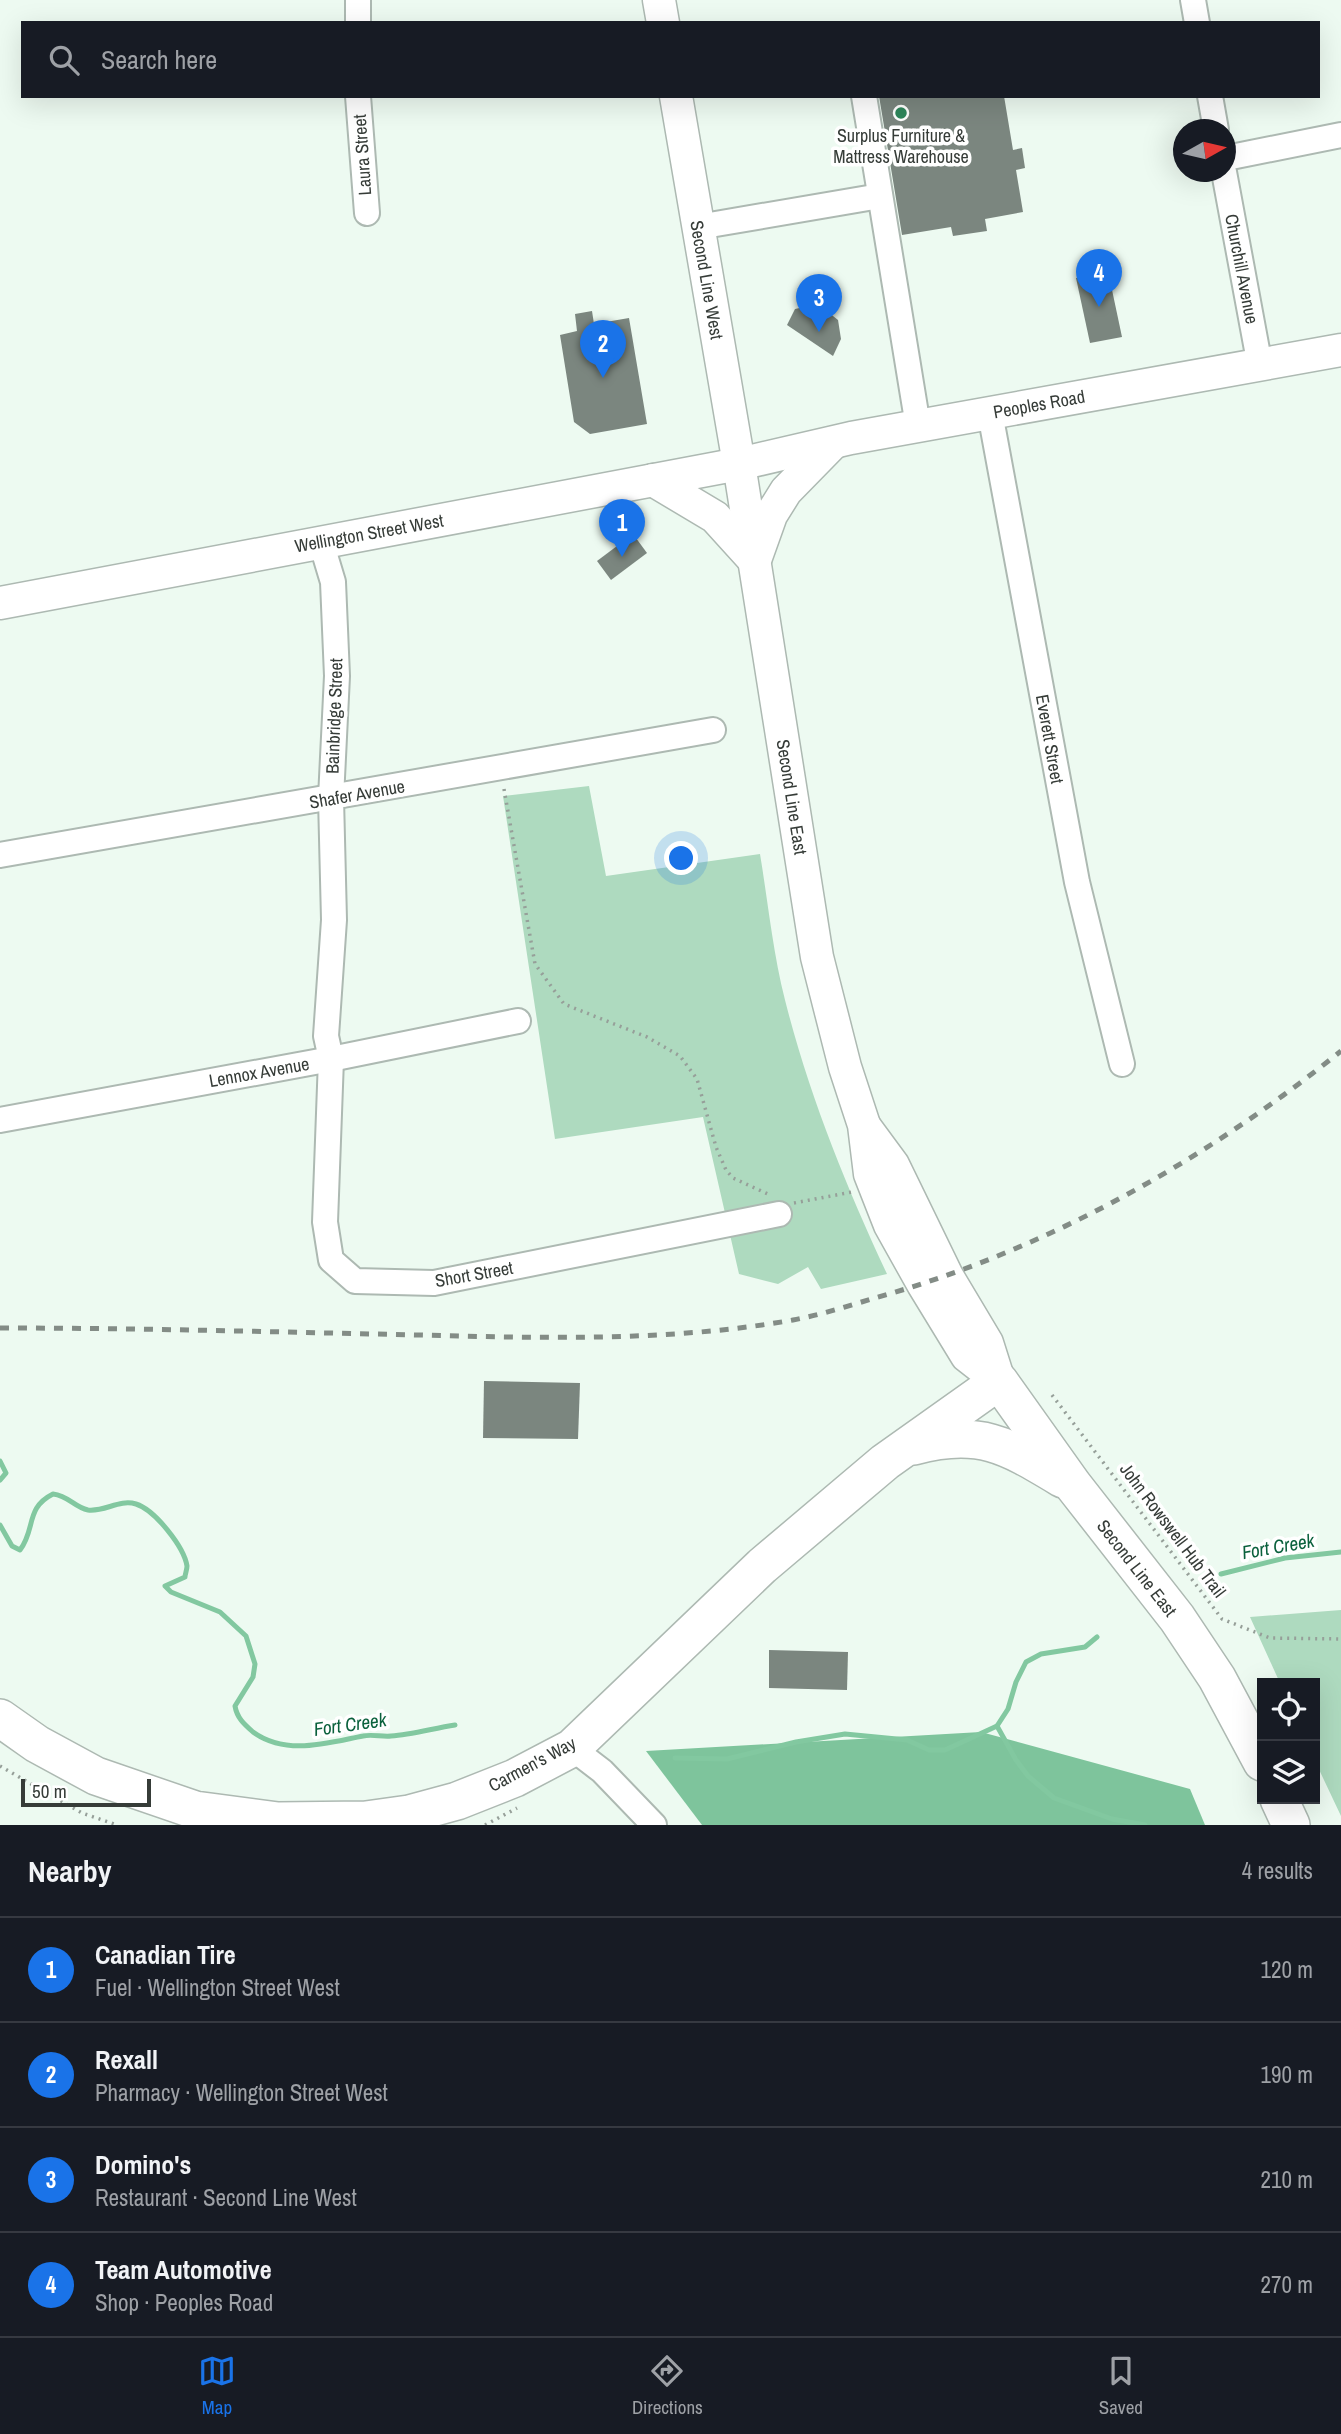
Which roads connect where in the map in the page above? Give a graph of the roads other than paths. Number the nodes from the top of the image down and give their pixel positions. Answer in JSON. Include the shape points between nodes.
{"nodes":[{"id":1,"x":358,"y":0,"type":"edge"},
{"id":2,"x":659,"y":0,"type":"edge"},
{"id":3,"x":1194,"y":0,"type":"edge"},
{"id":4,"x":358,"y":21,"type":"edge"},
{"id":5,"x":663,"y":21,"type":"edge"},
{"id":6,"x":1197,"y":21,"type":"edge"},
{"id":7,"x":358,"y":98,"type":"edge"},
{"id":8,"x":676,"y":98,"type":"edge"},
{"id":9,"x":864,"y":98,"type":"edge"},
{"id":10,"x":1210,"y":98,"type":"edge"},
{"id":11,"x":1214,"y":119,"type":"edge"},
{"id":12,"x":1341,"y":135,"type":"edge"},
{"id":13,"x":1236,"y":156,"type":"edge"},
{"id":14,"x":1226,"y":182,"type":"edge"},
{"id":15,"x":880,"y":196,"type":"junction"},
{"id":16,"x":367,"y":213,"type":"dead end"},
{"id":17,"x":698,"y":227,"type":"junction"},
{"id":18,"x":1341,"y":350,"type":"edge"},
{"id":19,"x":1260,"y":366,"type":"junction"},
{"id":20,"x":990,"y":413,"type":"junction"},
{"id":21,"x":918,"y":426,"type":"junction"},
{"id":22,"x":834,"y":442,"type":"junction"},
{"id":23,"x":739,"y":464,"type":"junction"},
{"id":24,"x":653,"y":480,"type":"junction"},
{"id":25,"x":320,"y":542,"type":"junction"},
{"id":26,"x":754,"y":560,"type":"junction"},
{"id":27,"x":0,"y":603,"type":"edge"},
{"id":28,"x":713,"y":730,"type":"dead end"},
{"id":29,"x":331,"y":798,"type":"junction"},
{"id":30,"x":0,"y":855,"type":"edge"},
{"id":31,"x":518,"y":1021,"type":"dead end"},
{"id":32,"x":331,"y":1059,"type":"junction"},
{"id":33,"x":1122,"y":1063,"type":"dead end"},
{"id":34,"x":0,"y":1120,"type":"edge"},
{"id":35,"x":781,"y":1205,"type":"road end"},
{"id":36,"x":999,"y":1381,"type":"junction"},
{"id":37,"x":901,"y":1450,"type":"junction"},
{"id":38,"x":1073,"y":1485,"type":"junction"},
{"id":39,"x":0,"y":1718,"type":"edge"},
{"id":40,"x":572,"y":1748,"type":"junction"},
{"id":41,"x":1257,"y":1753,"type":"edge"},
{"id":42,"x":1281,"y":1804,"type":"edge"},
{"id":43,"x":366,"y":1822,"type":"edge"},
{"id":44,"x":654,"y":1825,"type":"edge"},
{"id":45,"x":1291,"y":1825,"type":"edge"}],
"edges":[{"from":1,"to":4,"type":"street"},
{"from":2,"to":5,"type":"main road"},
{"from":3,"to":6,"type":"street"},
{"from":7,"to":16,"type":"street","name":"Laura Street"},
{"from":8,"to":17,"type":"main road","name":"Second Line West"},
{"from":9,"to":15,"type":"street"},
{"from":10,"to":11,"type":"street"},
{"from":12,"to":13,"type":"street"},
{"from":14,"to":19,"type":"street","name":"Churchill Avenue"},
{"from":15,"to":17,"type":"street"},
{"from":15,"to":21,"type":"street"},
{"from":17,"to":23,"type":"main road","name":"Second Line West"},
{"from":18,"to":19,"type":"main road","name":"Peoples Road"},
{"from":19,"to":20,"type":"main road","name":"Peoples Road"},
{"from":20,"to":21,"type":"main road","name":"Peoples Road"},
{"from":20,"to":33,"type":"street","name":"Everett Street","via":[[1077,882]]},
{"from":21,"to":22,"type":"main road","name":"Peoples Road"},
{"from":22,"to":23,"type":"main road","name":"Peoples Road"},
{"from":22,"to":26,"type":"main road","via":[[786,491],[771,515]]},
{"from":23,"to":24,"type":"main road","name":"Wellington Street West"},
{"from":23,"to":26,"type":"main road","name":"Second Line East"},
{"from":24,"to":25,"type":"main road","name":"Wellington Street West"},
{"from":24,"to":26,"type":"main road","via":[[715,517]]},
{"from":25,"to":27,"type":"main road","name":"Wellington Street West"},
{"from":25,"to":29,"type":"street","name":"Bainbridge Street","via":[[333,582],[337,676]]},
{"from":26,"to":36,"type":"main road","name":"Second Line East","via":[[817,957],[845,1066],[864,1125],[893,1165],[947,1276],[987,1343]]},
{"from":28,"to":29,"type":"street","name":"Shafer Avenue"},
{"from":29,"to":30,"type":"street","name":"Shafer Avenue"},
{"from":29,"to":32,"type":"street","name":"Bainbridge Street","via":[[334,919],[326,1036]]},
{"from":31,"to":32,"type":"street","name":"Lennox Avenue"},
{"from":32,"to":34,"type":"street","name":"Lennox Avenue"},
{"from":32,"to":35,"type":"street","name":"Short Street","via":[[325,1222],[331,1260],[355,1281],[433,1283]]},
{"from":36,"to":37,"type":"highway","name":"Carmen's Way"},
{"from":36,"to":38,"type":"highway","name":"Second Line East"},
{"from":37,"to":38,"type":"highway","via":[[936,1440],[987,1441],[1014,1449]]},
{"from":37,"to":40,"type":"highway","name":"Carmen's Way","via":[[762,1566]]},
{"from":38,"to":41,"type":"highway","name":"Second Line East","via":[[1177,1618],[1217,1678]]},
{"from":39,"to":43,"type":"highway","name":"Carmen's Way","via":[[96,1776],[195,1810],[278,1821]]},
{"from":40,"to":43,"type":"highway","name":"Carmen's Way","via":[[457,1801]]},
{"from":40,"to":44,"type":"street","via":[[602,1771]]},
{"from":42,"to":45,"type":"highway"}]}
